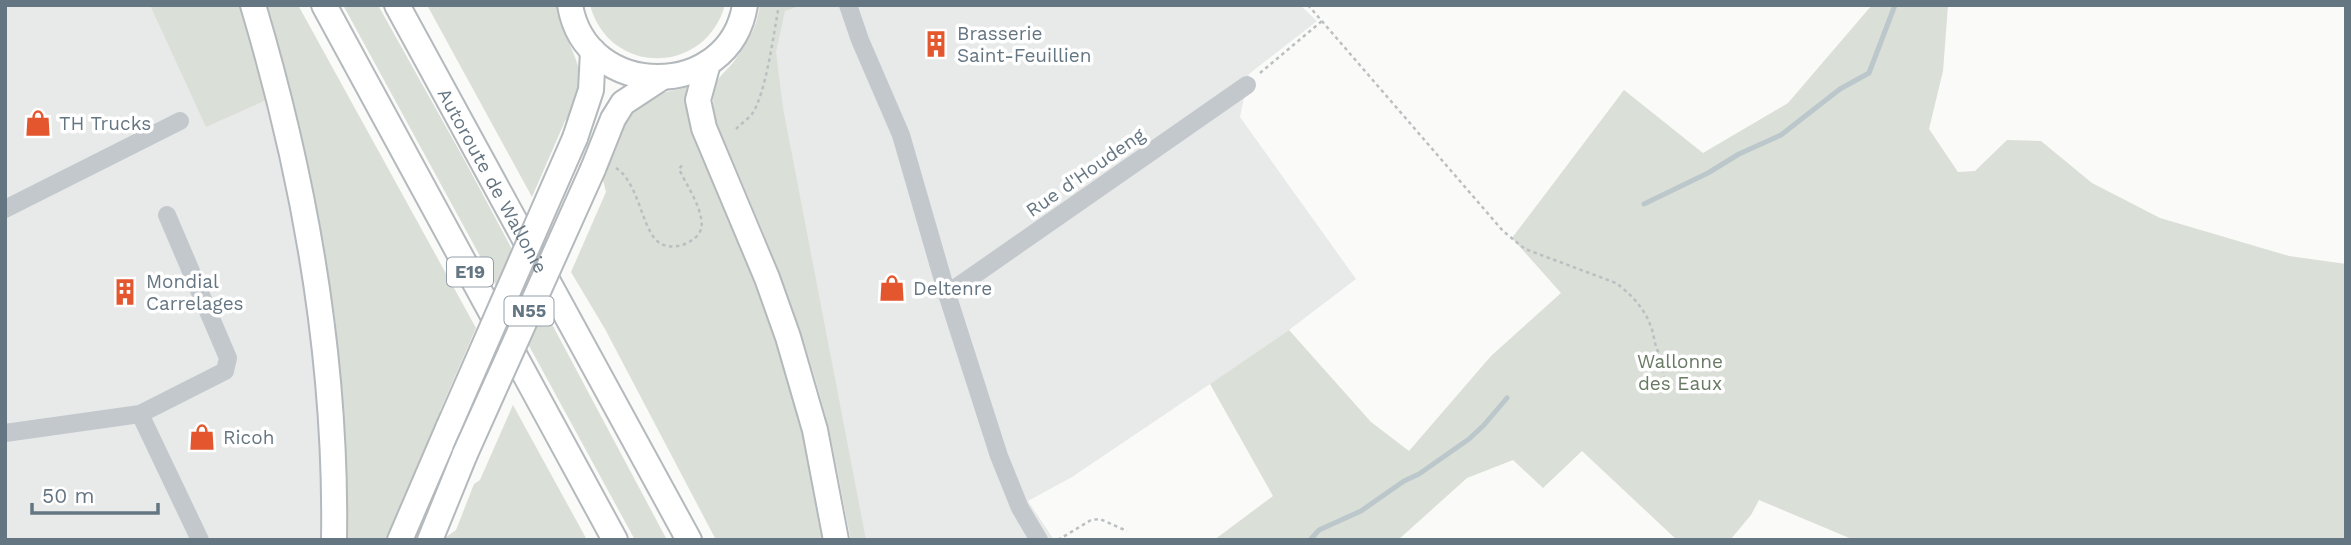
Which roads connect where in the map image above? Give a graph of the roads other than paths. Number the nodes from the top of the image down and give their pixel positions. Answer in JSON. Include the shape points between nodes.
{"nodes":[{"id":1,"x":253,"y":5,"type":"edge"},
{"id":2,"x":324,"y":5,"type":"edge"},
{"id":3,"x":397,"y":5,"type":"edge"},
{"id":4,"x":570,"y":5,"type":"edge"},
{"id":5,"x":745,"y":5,"type":"edge"},
{"id":6,"x":848,"y":5,"type":"edge"},
{"id":7,"x":593,"y":51,"type":"junction"},
{"id":8,"x":708,"y":63,"type":"junction"},
{"id":9,"x":661,"y":78,"type":"junction"},
{"id":10,"x":1247,"y":85,"type":"road end"},
{"id":11,"x":180,"y":121,"type":"dead end"},
{"id":12,"x":5,"y":209,"type":"edge"},
{"id":13,"x":167,"y":215,"type":"dead end"},
{"id":14,"x":947,"y":294,"type":"junction"},
{"id":15,"x":140,"y":414,"type":"junction"},
{"id":16,"x":5,"y":432,"type":"edge"},
{"id":17,"x":200,"y":540,"type":"edge"},
{"id":18,"x":334,"y":540,"type":"edge"},
{"id":19,"x":400,"y":540,"type":"edge"},
{"id":20,"x":430,"y":540,"type":"edge"},
{"id":21,"x":615,"y":540,"type":"edge"},
{"id":22,"x":689,"y":540,"type":"edge"},
{"id":23,"x":836,"y":540,"type":"edge"},
{"id":24,"x":1039,"y":540,"type":"edge"}],
"edges":[{"from":1,"to":18,"type":"highway","via":[[311,240],[327,356]]},
{"from":2,"to":21,"type":"highway","number":"E19"},
{"from":3,"to":22,"type":"highway","name":"Autoroute de Wallonie"},
{"from":4,"to":7,"type":"highway","number":"N55","via":[[580,34]]},
{"from":5,"to":8,"type":"highway","number":"N55","via":[[737,30]]},
{"from":6,"to":14,"type":"street","via":[[901,135]]},
{"from":7,"to":9,"type":"highway","number":"N55","via":[[621,71]]},
{"from":7,"to":19,"type":"highway","number":"N55","bridge":true,"via":[[591,90],[575,138]]},
{"from":8,"to":9,"type":"highway","number":"N55"},
{"from":8,"to":23,"type":"highway","via":[[698,100],[704,128],[788,337],[815,430]]},
{"from":9,"to":20,"type":"highway","number":"N55","bridge":true,"via":[[623,103],[613,119],[600,169],[465,454]]},
{"from":10,"to":14,"type":"street","name":"Rue d'Houdeng"},
{"from":11,"to":12,"type":"street"},
{"from":13,"to":15,"type":"street","via":[[228,358],[225,371]]},
{"from":14,"to":24,"type":"street","via":[[1005,474]]},
{"from":15,"to":16,"type":"street"},
{"from":15,"to":17,"type":"street"}]}
